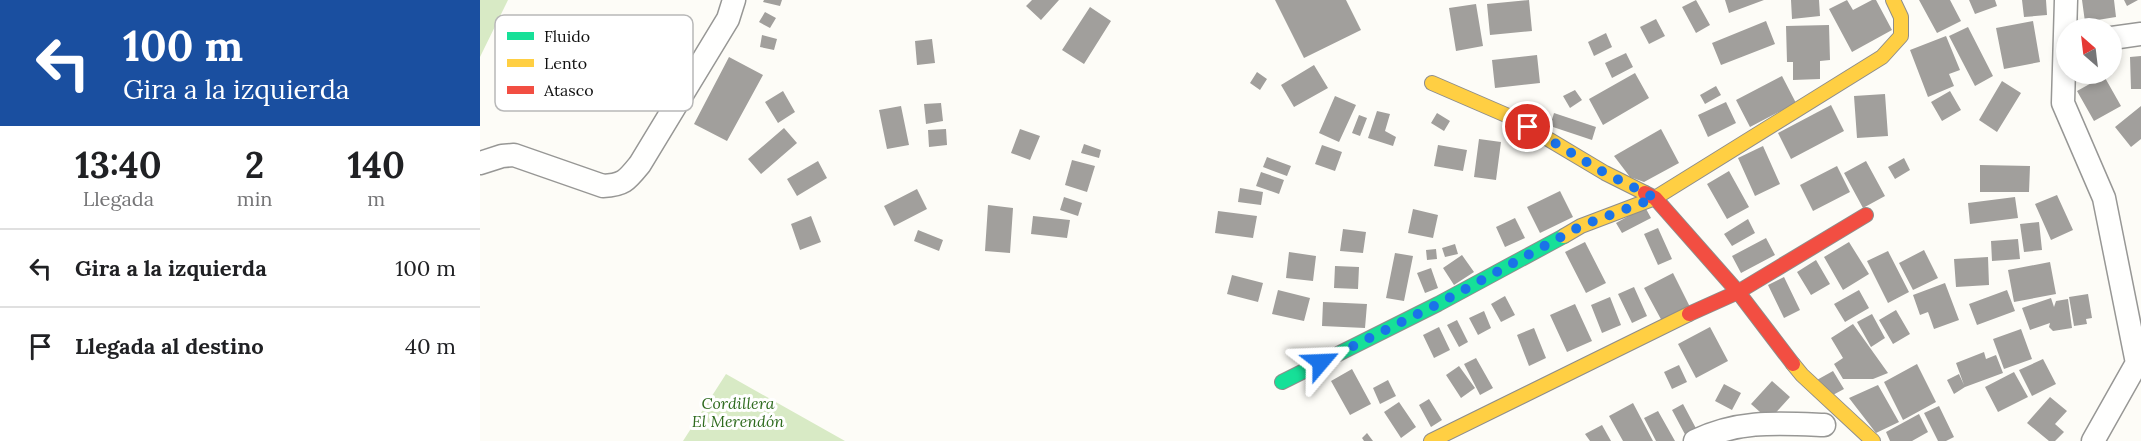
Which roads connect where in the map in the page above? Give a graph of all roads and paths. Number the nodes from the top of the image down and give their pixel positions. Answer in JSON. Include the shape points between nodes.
{"nodes":[{"id":1,"x":734,"y":0,"type":"edge"},
{"id":2,"x":1893,"y":0,"type":"edge"},
{"id":3,"x":2066,"y":0,"type":"edge"},
{"id":4,"x":2066,"y":18,"type":"edge"},
{"id":5,"x":2141,"y":34,"type":"edge"},
{"id":6,"x":2122,"y":37,"type":"edge"},
{"id":7,"x":693,"y":77,"type":"edge"},
{"id":8,"x":1432,"y":83,"type":"dead end"},
{"id":9,"x":2064,"y":84,"type":"edge"},
{"id":10,"x":672,"y":111,"type":"edge"},
{"id":11,"x":480,"y":163,"type":"edge"},
{"id":12,"x":1655,"y":198,"type":"junction"},
{"id":13,"x":1866,"y":215,"type":"dead end"},
{"id":14,"x":1738,"y":292,"type":"junction"},
{"id":15,"x":1282,"y":382,"type":"dead end"},
{"id":16,"x":1828,"y":399,"type":"junction"},
{"id":17,"x":1822,"y":433,"type":"edge"},
{"id":18,"x":1431,"y":441,"type":"edge"},
{"id":19,"x":1695,"y":441,"type":"edge"},
{"id":20,"x":1873,"y":441,"type":"edge"},
{"id":21,"x":2093,"y":441,"type":"edge"}],
"edges":[{"from":1,"to":7,"type":"street","via":[[728,19]]},
{"from":2,"to":12,"type":"street","via":[[1901,17],[1901,36],[1882,57]]},
{"from":3,"to":4,"type":"street"},
{"from":5,"to":6,"type":"street"},
{"from":8,"to":12,"type":"street","via":[[1513,118]]},
{"from":9,"to":21,"type":"street","via":[[2063,103],[2104,198],[2137,363]]},
{"from":10,"to":11,"type":"street","via":[[640,164],[618,185],[603,186],[514,155]]},
{"from":12,"to":14,"type":"street"},
{"from":12,"to":15,"type":"street","via":[[1581,226],[1438,304]]},
{"from":13,"to":14,"type":"street"},
{"from":14,"to":16,"type":"street","via":[[1802,375]]},
{"from":14,"to":18,"type":"street","via":[[1650,331]]},
{"from":16,"to":17,"type":"street"},
{"from":16,"to":20,"type":"street"},
{"from":17,"to":19,"type":"street","via":[[1784,423],[1752,424],[1711,433]]}]}
